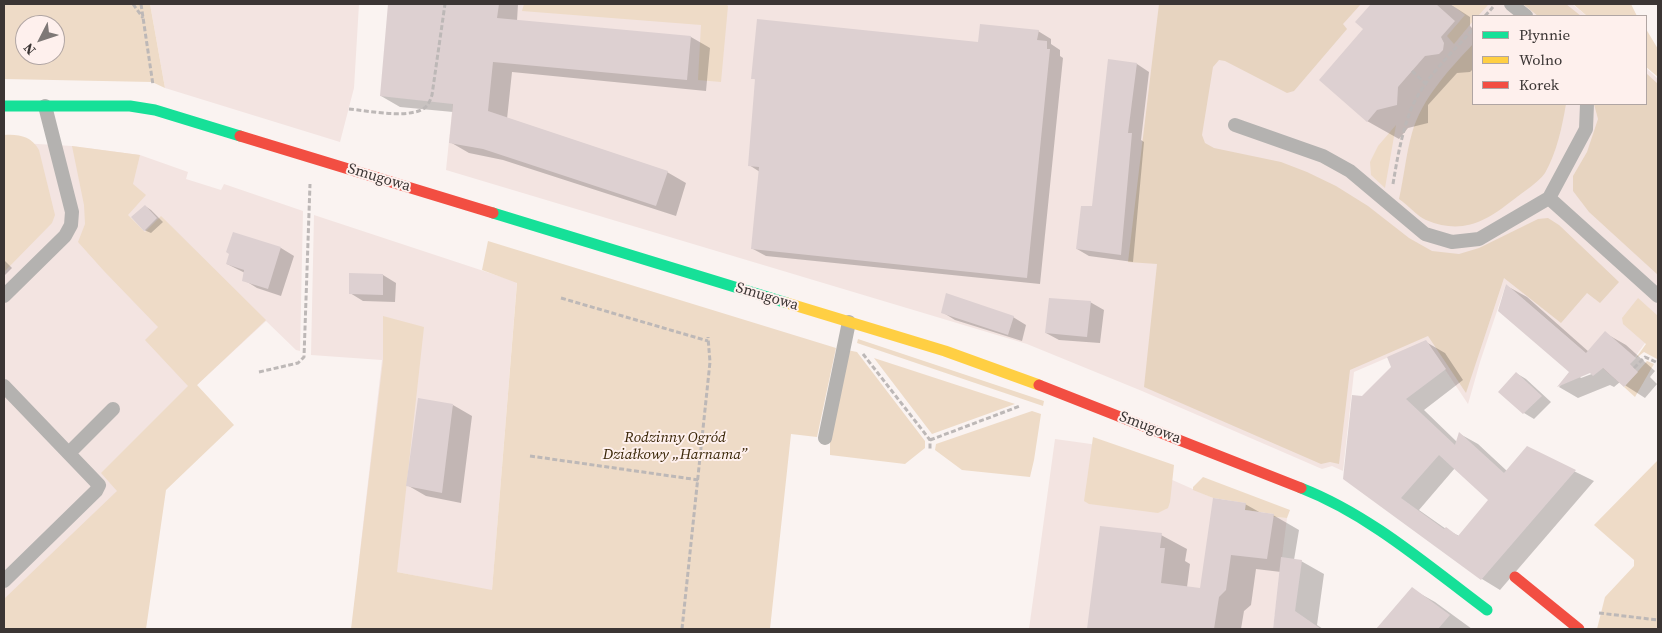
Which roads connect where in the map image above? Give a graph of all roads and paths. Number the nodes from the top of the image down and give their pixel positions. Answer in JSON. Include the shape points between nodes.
{"nodes":[{"id":1,"x":133,"y":4,"type":"edge"},
{"id":2,"x":141,"y":4,"type":"edge"},
{"id":3,"x":445,"y":4,"type":"edge"},
{"id":4,"x":1496,"y":4,"type":"edge"},
{"id":5,"x":1511,"y":4,"type":"edge"},
{"id":6,"x":1486,"y":15,"type":"edge"},
{"id":7,"x":1525,"y":15,"type":"edge"},
{"id":8,"x":143,"y":18,"type":"junction"},
{"id":9,"x":1472,"y":30,"type":"edge"},
{"id":10,"x":1412,"y":71,"type":"dead end"},
{"id":11,"x":1426,"y":84,"type":"junction"},
{"id":12,"x":1587,"y":105,"type":"edge"},
{"id":13,"x":4,"y":106,"type":"edge"},
{"id":14,"x":45,"y":106,"type":"junction"},
{"id":15,"x":349,"y":108,"type":"dead end"},
{"id":16,"x":155,"y":110,"type":"junction"},
{"id":17,"x":1235,"y":125,"type":"dead end"},
{"id":18,"x":310,"y":184,"type":"dead end"},
{"id":19,"x":1549,"y":198,"type":"junction"},
{"id":20,"x":1390,"y":204,"type":"junction"},
{"id":21,"x":4,"y":296,"type":"edge"},
{"id":22,"x":1658,"y":296,"type":"edge"},
{"id":23,"x":561,"y":298,"type":"dead end"},
{"id":24,"x":850,"y":322,"type":"junction"},
{"id":25,"x":708,"y":337,"type":"dead end"},
{"id":26,"x":708,"y":342,"type":"junction"},
{"id":27,"x":859,"y":349,"type":"dead end"},
{"id":28,"x":1658,"y":363,"type":"edge"},
{"id":29,"x":1634,"y":368,"type":"dead end"},
{"id":30,"x":259,"y":372,"type":"dead end"},
{"id":31,"x":4,"y":386,"type":"edge"},
{"id":32,"x":1025,"y":404,"type":"dead end"},
{"id":33,"x":113,"y":409,"type":"dead end"},
{"id":34,"x":825,"y":438,"type":"dead end"},
{"id":35,"x":930,"y":440,"type":"junction"},
{"id":36,"x":930,"y":449,"type":"dead end"},
{"id":37,"x":69,"y":453,"type":"junction"},
{"id":38,"x":530,"y":456,"type":"dead end"},
{"id":39,"x":699,"y":480,"type":"junction"},
{"id":40,"x":1516,"y":577,"type":"dead end"},
{"id":41,"x":4,"y":581,"type":"edge"},
{"id":42,"x":1488,"y":610,"type":"dead end"},
{"id":43,"x":1594,"y":612,"type":"dead end"},
{"id":44,"x":1658,"y":620,"type":"edge"},
{"id":45,"x":682,"y":629,"type":"edge"},
{"id":46,"x":1579,"y":629,"type":"edge"}],
"edges":[{"from":1,"to":8,"type":"path"},
{"from":2,"to":8,"type":"path"},
{"from":3,"to":15,"type":"path","via":[[429,104],[421,110],[398,114]]},
{"from":4,"to":6,"type":"path"},
{"from":5,"to":7,"type":"lane"},
{"from":8,"to":16,"type":"path"},
{"from":9,"to":11,"type":"path"},
{"from":10,"to":11,"type":"path"},
{"from":11,"to":20,"type":"path","via":[[1410,110],[1400,143]]},
{"from":12,"to":19,"type":"lane","via":[[1586,129]]},
{"from":13,"to":14,"type":"street","name":"Smugowa"},
{"from":14,"to":16,"type":"street","name":"Smugowa","via":[[130,106]]},
{"from":14,"to":21,"type":"lane","via":[[71,205],[71,225],[65,236]]},
{"from":16,"to":24,"type":"street","name":"Smugowa"},
{"from":17,"to":20,"type":"lane","via":[[1323,156],[1350,172]]},
{"from":18,"to":30,"type":"path","via":[[304,357],[298,364]]},
{"from":19,"to":20,"type":"lane","via":[[1479,239],[1452,242],[1425,234]]},
{"from":19,"to":22,"type":"lane"},
{"from":23,"to":26,"type":"path"},
{"from":24,"to":34,"type":"lane"},
{"from":24,"to":42,"type":"street","name":"Smugowa","via":[[1016,376],[1317,494],[1359,518]]},
{"from":25,"to":26,"type":"path"},
{"from":26,"to":39,"type":"path","via":[[710,362]]},
{"from":27,"to":35,"type":"path"},
{"from":28,"to":29,"type":"path","via":[[1645,357]]},
{"from":31,"to":37,"type":"lane"},
{"from":32,"to":35,"type":"path"},
{"from":33,"to":37,"type":"lane"},
{"from":35,"to":36,"type":"path"},
{"from":37,"to":41,"type":"lane","via":[[99,485],[96,491]]},
{"from":38,"to":39,"type":"path"},
{"from":39,"to":45,"type":"path"},
{"from":40,"to":46,"type":"street"},
{"from":43,"to":44,"type":"path"}]}
